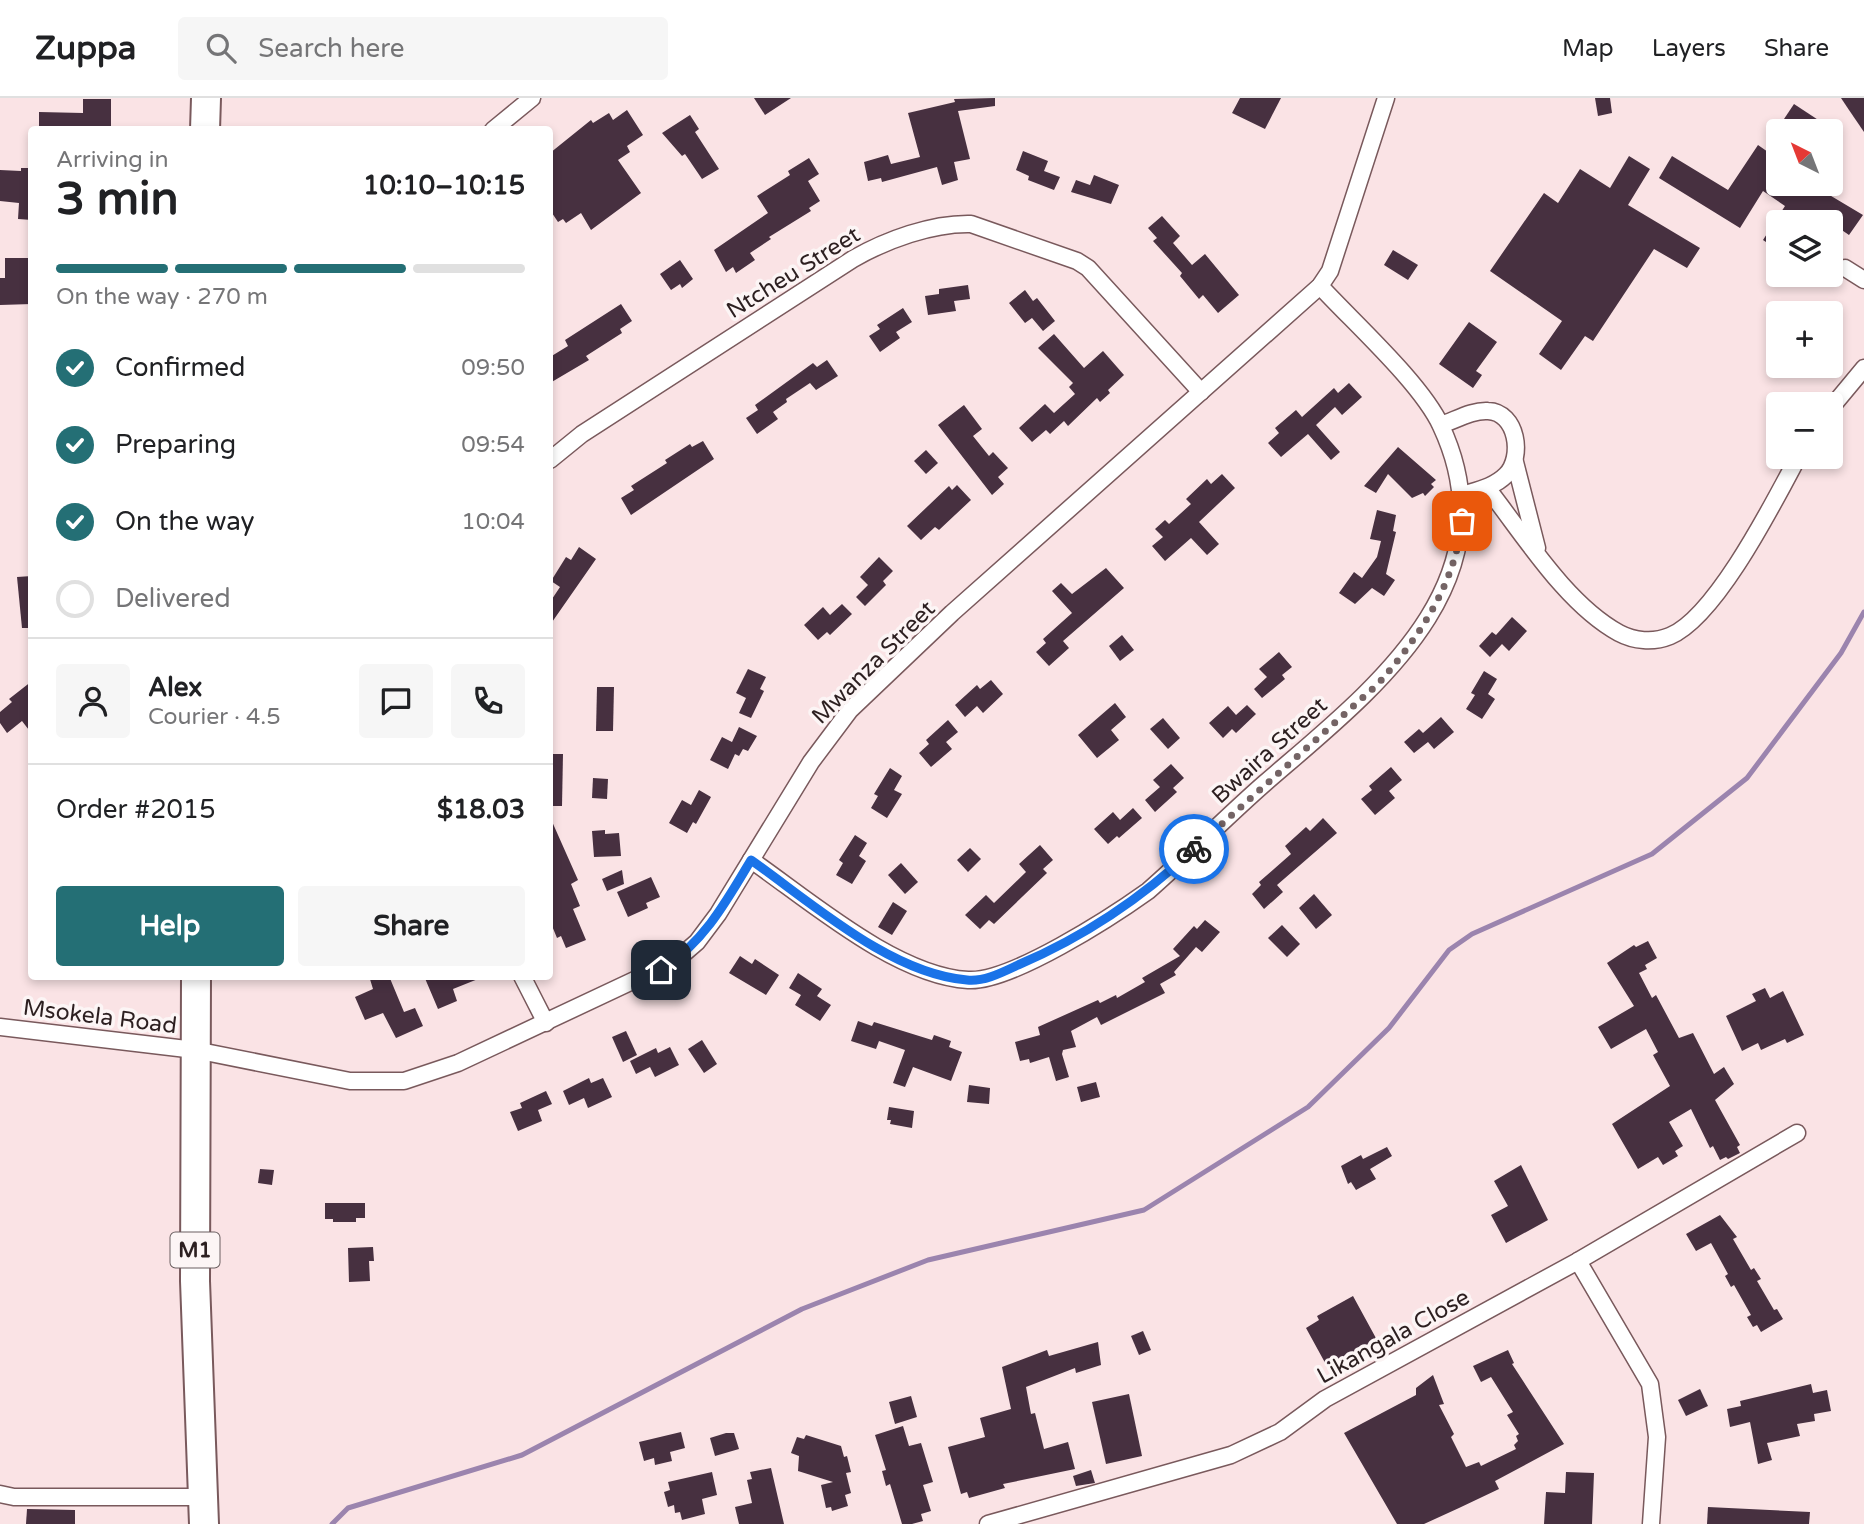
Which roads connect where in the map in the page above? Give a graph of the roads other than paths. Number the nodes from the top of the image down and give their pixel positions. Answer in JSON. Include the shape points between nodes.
{"nodes":[{"id":1,"x":206,"y":98,"type":"edge"},
{"id":2,"x":532,"y":98,"type":"edge"},
{"id":3,"x":1386,"y":98,"type":"edge"},
{"id":4,"x":205,"y":126,"type":"edge"},
{"id":5,"x":498,"y":126,"type":"edge"},
{"id":6,"x":1845,"y":268,"type":"dead end"},
{"id":7,"x":1864,"y":280,"type":"edge"},
{"id":8,"x":1320,"y":286,"type":"junction"},
{"id":9,"x":1864,"y":368,"type":"edge"},
{"id":10,"x":1201,"y":392,"type":"junction"},
{"id":11,"x":1843,"y":393,"type":"edge"},
{"id":12,"x":1441,"y":425,"type":"junction"},
{"id":13,"x":553,"y":458,"type":"edge"},
{"id":14,"x":1515,"y":462,"type":"junction"},
{"id":15,"x":1791,"y":469,"type":"edge"},
{"id":16,"x":1487,"y":488,"type":"junction"},
{"id":17,"x":1462,"y":495,"type":"junction"},
{"id":18,"x":1539,"y":554,"type":"junction"},
{"id":19,"x":751,"y":860,"type":"junction"},
{"id":20,"x":196,"y":980,"type":"edge"},
{"id":21,"x":524,"y":980,"type":"edge"},
{"id":22,"x":547,"y":1023,"type":"junction"},
{"id":23,"x":0,"y":1027,"type":"edge"},
{"id":24,"x":195,"y":1050,"type":"junction"},
{"id":25,"x":1797,"y":1133,"type":"dead end"},
{"id":26,"x":1578,"y":1261,"type":"junction"},
{"id":27,"x":0,"y":1494,"type":"edge"},
{"id":28,"x":204,"y":1511,"type":"edge"},
{"id":29,"x":989,"y":1524,"type":"edge"},
{"id":30,"x":1651,"y":1524,"type":"edge"}],
"edges":[{"from":1,"to":4,"type":"highway"},
{"from":2,"to":5,"type":"street"},
{"from":3,"to":8,"type":"street","name":"Mwanza Street","via":[[1330,271]]},
{"from":6,"to":7,"type":"street"},
{"from":8,"to":10,"type":"street","name":"Mwanza Street"},
{"from":8,"to":12,"type":"street","name":"Bwaira Street","via":[[1414,387]]},
{"from":9,"to":11,"type":"street"},
{"from":10,"to":13,"type":"street","name":"Ntcheu Street","via":[[1088,268],[971,224],[953,224],[877,245],[853,259],[582,434]]},
{"from":10,"to":19,"type":"street","name":"Mwanza Street","via":[[850,710],[811,762]]},
{"from":12,"to":14,"type":"street","via":[[1477,412],[1502,415],[1514,435]]},
{"from":12,"to":17,"type":"street","name":"Bwaira Street"},
{"from":14,"to":16,"type":"street","via":[[1508,474]]},
{"from":14,"to":18,"type":"street"},
{"from":15,"to":18,"type":"street","via":[[1712,598],[1670,636],[1651,641],[1617,632],[1570,592]]},
{"from":16,"to":17,"type":"street"},
{"from":16,"to":18,"type":"street"},
{"from":17,"to":19,"type":"street","name":"Bwaira Street","via":[[1460,544],[1445,586],[1415,638],[1378,684],[1148,891],[1046,953],[986,978],[969,981],[936,974],[874,946]]},
{"from":19,"to":22,"type":"street","name":"Mwanza Street","via":[[707,930],[675,961]]},
{"from":20,"to":24,"type":"highway","number":"M1"},
{"from":21,"to":22,"type":"street"},
{"from":22,"to":24,"type":"street","name":"Mwanza Street","via":[[438,1072],[404,1081],[341,1080]]},
{"from":23,"to":24,"type":"street","name":"Msokela Road"},
{"from":24,"to":28,"type":"highway","number":"M1","via":[[195,1282]]},
{"from":25,"to":26,"type":"street","name":"Likangala Close"},
{"from":26,"to":29,"type":"street","name":"Likangala Close","via":[[1325,1399],[1280,1432],[1231,1455]]},
{"from":26,"to":30,"type":"street","via":[[1650,1384],[1657,1437]]},
{"from":27,"to":28,"type":"street"}]}
